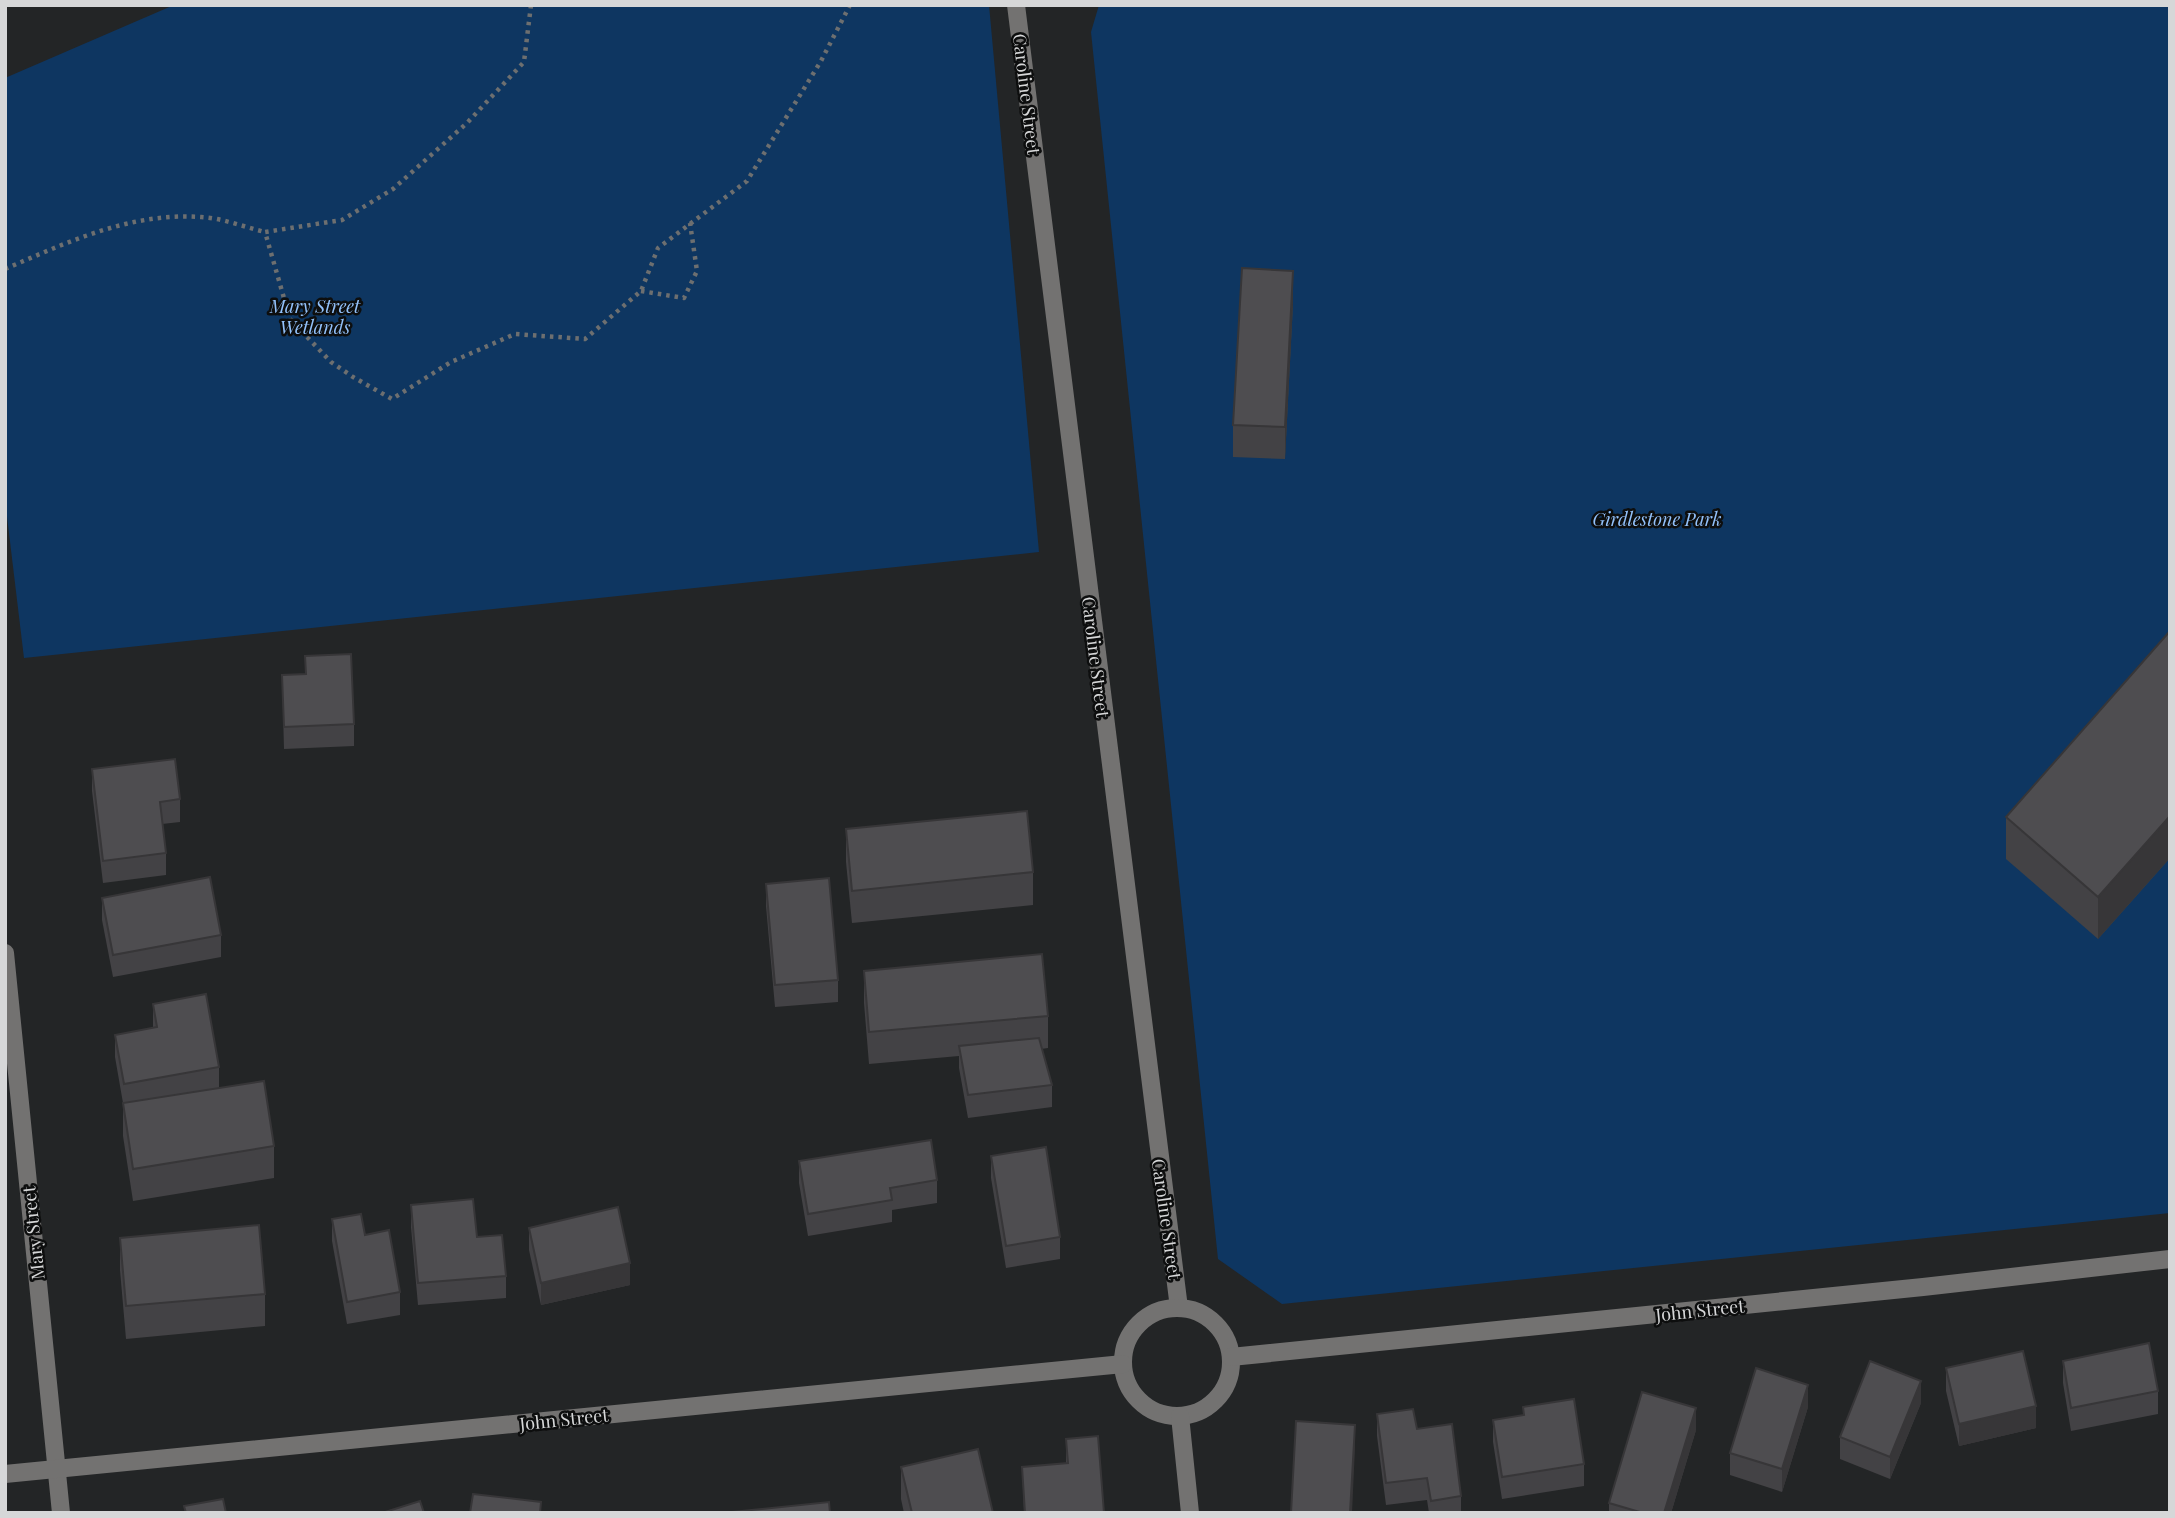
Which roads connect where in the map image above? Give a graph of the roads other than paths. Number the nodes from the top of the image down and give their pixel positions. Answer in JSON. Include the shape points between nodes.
{"nodes":[{"id":1,"x":1016,"y":5,"type":"edge"},
{"id":2,"x":5,"y":953,"type":"edge"},
{"id":3,"x":2170,"y":1259,"type":"edge"},
{"id":4,"x":1179,"y":1308,"type":"junction"},
{"id":5,"x":1231,"y":1357,"type":"junction"},
{"id":6,"x":1123,"y":1364,"type":"junction"},
{"id":7,"x":1180,"y":1416,"type":"junction"},
{"id":8,"x":57,"y":1468,"type":"junction"},
{"id":9,"x":5,"y":1474,"type":"edge"},
{"id":10,"x":61,"y":1513,"type":"edge"},
{"id":11,"x":1190,"y":1513,"type":"edge"}],
"edges":[{"from":1,"to":4,"type":"street","name":"Caroline Street"},
{"from":2,"to":8,"type":"street","name":"Mary Street"},
{"from":3,"to":5,"type":"street","name":"John Street"},
{"from":4,"to":5,"type":"street","via":[[1208,1317],[1227,1341]]},
{"from":4,"to":6,"type":"street","via":[[1157,1312],[1138,1324],[1129,1335]]},
{"from":5,"to":7,"type":"street","via":[[1230,1374],[1218,1397],[1197,1412]]},
{"from":6,"to":7,"type":"street","via":[[1126,1380],[1147,1407]]},
{"from":6,"to":8,"type":"street","name":"John Street"},
{"from":7,"to":11,"type":"street"},
{"from":8,"to":9,"type":"street","name":"John Street"},
{"from":8,"to":10,"type":"street","name":"Mary Street"}]}
